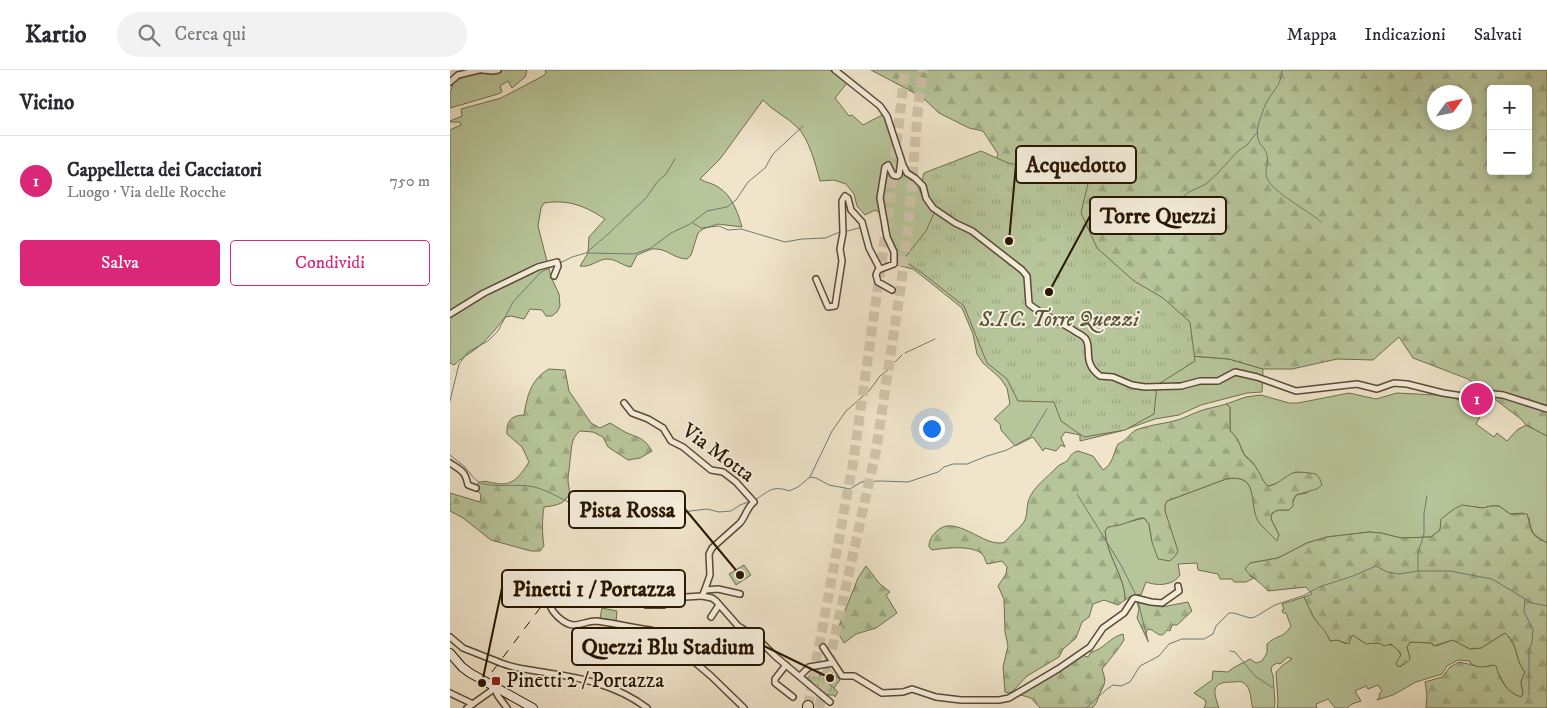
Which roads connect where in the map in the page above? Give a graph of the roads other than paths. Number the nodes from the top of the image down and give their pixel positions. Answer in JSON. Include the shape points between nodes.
{"nodes":[{"id":1,"x":480,"y":70,"type":"edge"},
{"id":2,"x":498,"y":70,"type":"edge"},
{"id":3,"x":835,"y":70,"type":"edge"},
{"id":4,"x":450,"y":82,"type":"edge"},
{"id":5,"x":902,"y":157,"type":"junction"},
{"id":6,"x":880,"y":270,"type":"junction"},
{"id":7,"x":554,"y":276,"type":"dead end"},
{"id":8,"x":816,"y":279,"type":"dead end"},
{"id":9,"x":892,"y":290,"type":"dead end"},
{"id":10,"x":450,"y":314,"type":"edge"},
{"id":11,"x":624,"y":404,"type":"dead end"},
{"id":12,"x":1547,"y":408,"type":"edge"},
{"id":13,"x":450,"y":463,"type":"edge"},
{"id":14,"x":476,"y":488,"type":"dead end"},
{"id":15,"x":1178,"y":586,"type":"dead end"},
{"id":16,"x":642,"y":592,"type":"junction"},
{"id":17,"x":703,"y":594,"type":"junction"},
{"id":18,"x":740,"y":594,"type":"dead end"},
{"id":19,"x":668,"y":598,"type":"junction"},
{"id":20,"x":719,"y":605,"type":"junction"},
{"id":21,"x":711,"y":617,"type":"dead end"},
{"id":22,"x":450,"y":637,"type":"edge"},
{"id":23,"x":823,"y":647,"type":"dead end"},
{"id":24,"x":450,"y":653,"type":"edge"},
{"id":25,"x":833,"y":663,"type":"junction"},
{"id":26,"x":786,"y":664,"type":"junction"},
{"id":27,"x":800,"y":676,"type":"junction"},
{"id":28,"x":493,"y":685,"type":"junction"},
{"id":29,"x":450,"y":693,"type":"edge"},
{"id":30,"x":793,"y":697,"type":"dead end"},
{"id":31,"x":830,"y":702,"type":"dead end"},
{"id":32,"x":473,"y":704,"type":"junction"},
{"id":33,"x":523,"y":706,"type":"edge"},
{"id":34,"x":467,"y":708,"type":"edge"},
{"id":35,"x":508,"y":708,"type":"edge"},
{"id":36,"x":533,"y":708,"type":"edge"},
{"id":37,"x":647,"y":708,"type":"edge"},
{"id":38,"x":744,"y":708,"type":"edge"}],
"edges":[{"from":1,"to":2,"type":"street"},
{"from":1,"to":4,"type":"street","via":[[458,75]]},
{"from":3,"to":5,"type":"street","via":[[880,106]]},
{"from":5,"to":6,"type":"street","via":[[899,175],[893,175],[888,165],[885,167],[880,198],[894,264]]},
{"from":5,"to":12,"type":"street","via":[[907,173],[923,186],[933,208],[972,231],[1022,270],[1026,276],[1029,304],[1086,338],[1088,360],[1100,376],[1145,387],[1181,386],[1218,381],[1235,372],[1296,391],[1357,384],[1377,389],[1394,383],[1469,397],[1485,393],[1503,395]]},
{"from":6,"to":8,"type":"street","via":[[869,248],[862,222],[851,210],[847,196],[842,201],[842,261],[835,306],[828,306]]},
{"from":6,"to":9,"type":"street","via":[[876,274],[878,282]]},
{"from":7,"to":10,"type":"street","via":[[558,264],[538,267],[484,293]]},
{"from":11,"to":17,"type":"street","name":"Via Motta","via":[[632,413],[663,428],[671,441],[711,470],[723,472],[753,500],[740,523],[712,548],[708,559],[710,575]]},
{"from":13,"to":14,"type":"street","via":[[466,474],[468,486]]},
{"from":15,"to":25,"type":"street","via":[[1179,591],[1164,602],[1133,599],[1124,614],[1103,628],[1090,647],[1009,698],[961,700],[916,690],[882,693],[854,676],[842,676]]},
{"from":16,"to":19,"type":"street"},
{"from":16,"to":19,"type":"street","via":[[644,604],[664,605]]},
{"from":16,"to":38,"type":"street","via":[[595,586],[576,594],[555,592],[548,603],[572,625],[598,621],[658,633]]},
{"from":17,"to":18,"type":"street","via":[[718,588]]},
{"from":17,"to":19,"type":"street"},
{"from":17,"to":20,"type":"street"},
{"from":20,"to":21,"type":"street"},
{"from":20,"to":26,"type":"street","via":[[738,626],[756,637]]},
{"from":22,"to":37,"type":"street","via":[[463,648],[498,662],[606,686]]},
{"from":23,"to":25,"type":"street"},
{"from":24,"to":28,"type":"street","via":[[462,667]]},
{"from":25,"to":27,"type":"street","via":[[809,667]]},
{"from":26,"to":27,"type":"street"},
{"from":26,"to":30,"type":"street","via":[[775,683]]},
{"from":27,"to":31,"type":"street"},
{"from":28,"to":32,"type":"street"},
{"from":28,"to":33,"type":"street"},
{"from":28,"to":35,"type":"street"},
{"from":29,"to":32,"type":"street"},
{"from":32,"to":34,"type":"street"},
{"from":33,"to":36,"type":"street"}]}
